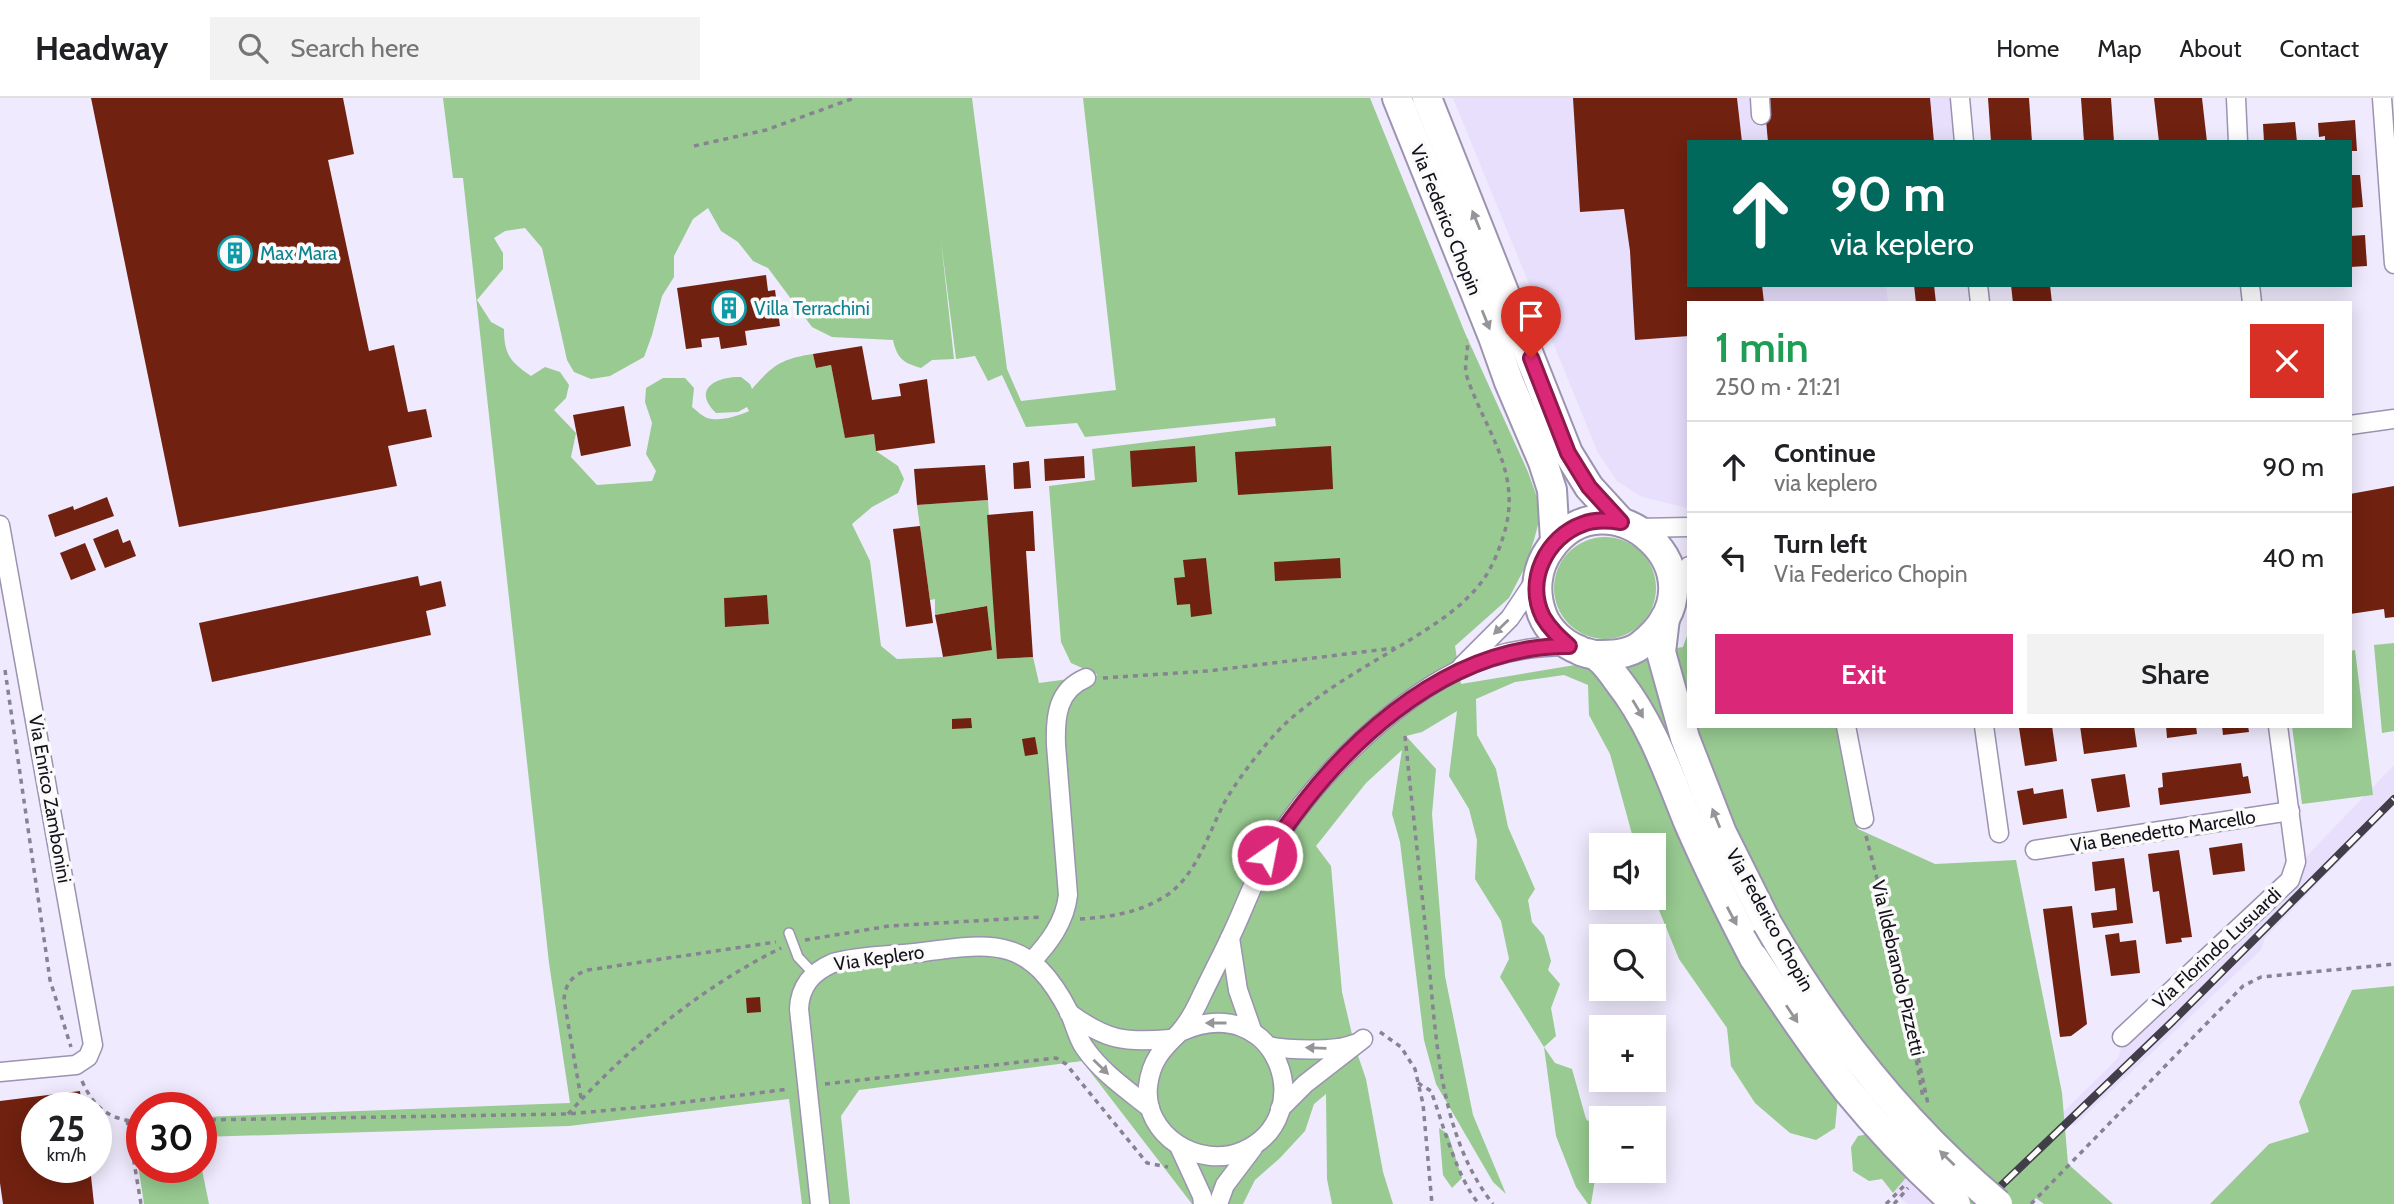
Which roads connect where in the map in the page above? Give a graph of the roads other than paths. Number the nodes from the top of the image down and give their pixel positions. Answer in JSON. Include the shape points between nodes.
{"nodes":[{"id":1,"x":1397,"y":98,"type":"edge"},
{"id":2,"x":1427,"y":98,"type":"edge"},
{"id":3,"x":1960,"y":98,"type":"edge"},
{"id":4,"x":2236,"y":98,"type":"edge"},
{"id":5,"x":2382,"y":98,"type":"edge"},
{"id":6,"x":1964,"y":140,"type":"edge"},
{"id":7,"x":2238,"y":140,"type":"edge"},
{"id":8,"x":2394,"y":264,"type":"edge"},
{"id":9,"x":2394,"y":419,"type":"edge"},
{"id":10,"x":2352,"y":425,"type":"edge"},
{"id":11,"x":0,"y":525,"type":"edge"},
{"id":12,"x":1629,"y":525,"type":"junction"},
{"id":13,"x":1687,"y":527,"type":"edge"},
{"id":14,"x":1555,"y":541,"type":"junction"},
{"id":15,"x":1687,"y":569,"type":"edge"},
{"id":16,"x":1537,"y":577,"type":"junction"},
{"id":17,"x":1673,"y":590,"type":"junction"},
{"id":18,"x":1665,"y":618,"type":"junction"},
{"id":19,"x":1569,"y":646,"type":"junction"},
{"id":20,"x":1595,"y":655,"type":"junction"},
{"id":21,"x":1457,"y":671,"type":"junction"},
{"id":22,"x":1086,"y":678,"type":"road end"},
{"id":23,"x":1846,"y":728,"type":"edge"},
{"id":24,"x":1983,"y":728,"type":"edge"},
{"id":25,"x":2278,"y":728,"type":"edge"},
{"id":26,"x":2290,"y":811,"type":"junction"},
{"id":27,"x":1864,"y":818,"type":"road end"},
{"id":28,"x":1999,"y":833,"type":"dead end"},
{"id":29,"x":2035,"y":850,"type":"dead end"},
{"id":30,"x":1230,"y":938,"type":"junction"},
{"id":31,"x":790,"y":939,"type":"road end"},
{"id":32,"x":1031,"y":962,"type":"junction"},
{"id":33,"x":814,"y":974,"type":"junction"},
{"id":34,"x":1069,"y":1013,"type":"junction"},
{"id":35,"x":1253,"y":1033,"type":"junction"},
{"id":36,"x":1175,"y":1036,"type":"junction"},
{"id":37,"x":2122,"y":1037,"type":"dead end"},
{"id":38,"x":1268,"y":1046,"type":"junction"},
{"id":39,"x":0,"y":1072,"type":"edge"},
{"id":40,"x":1150,"y":1108,"type":"junction"},
{"id":41,"x":1280,"y":1110,"type":"junction"},
{"id":42,"x":1257,"y":1143,"type":"junction"},
{"id":43,"x":1179,"y":1146,"type":"junction"},
{"id":44,"x":820,"y":1204,"type":"edge"},
{"id":45,"x":1203,"y":1204,"type":"edge"},
{"id":46,"x":1218,"y":1204,"type":"edge"},
{"id":47,"x":1956,"y":1204,"type":"edge"},
{"id":48,"x":1998,"y":1204,"type":"edge"}],
"edges":[{"from":1,"to":14,"type":"main road","name":"Via Federico Chopin","one_way":true,"via":[[1543,461],[1552,490]]},
{"from":12,"to":2,"type":"main road","name":"Via Federico Chopin","one_way":true,"via":[[1589,487],[1568,453]]},
{"from":3,"to":6,"type":"street"},
{"from":4,"to":7,"type":"street"},
{"from":5,"to":8,"type":"street"},
{"from":9,"to":10,"type":"street"},
{"from":11,"to":39,"type":"street","name":"Via Enrico Zambonini","via":[[93,1039],[92,1051],[76,1065]]},
{"from":12,"to":13,"type":"street"},
{"from":12,"to":14,"type":"main road","via":[[1603,520],[1585,523]]},
{"from":12,"to":17,"type":"main road","name":"Via Federico Chopin","via":[[1652,539],[1664,554]]},
{"from":14,"to":16,"type":"main road"},
{"from":15,"to":17,"type":"street"},
{"from":16,"to":19,"type":"main road","name":"Via Federico Chopin","via":[[1543,616]]},
{"from":16,"to":21,"type":"street","one_way":true,"via":[[1510,618]]},
{"from":17,"to":18,"type":"main road","name":"Via Federico Chopin"},
{"from":18,"to":20,"type":"main road","name":"Via Federico Chopin","via":[[1636,648],[1616,655]]},
{"from":48,"to":18,"type":"main road","name":"Via Federico Chopin","one_way":true,"bridge":true,"via":[[1945,1156],[1854,1053],[1767,923],[1722,833],[1685,738],[1661,652]]},
{"from":19,"to":20,"type":"main road","name":"Via Federico Chopin"},
{"from":19,"to":21,"type":"street","via":[[1525,648]]},
{"from":20,"to":47,"type":"main road","name":"Via Federico Chopin","one_way":true,"bridge":true,"via":[[1641,714],[1754,958],[1847,1090]]},
{"from":21,"to":30,"type":"street","via":[[1384,721],[1318,787],[1267,855]]},
{"from":22,"to":32,"type":"street","via":[[1064,694],[1056,722],[1068,895],[1063,918]]},
{"from":23,"to":27,"type":"street"},
{"from":24,"to":28,"type":"street"},
{"from":25,"to":26,"type":"street","name":"Via Florindo Lusuardi"},
{"from":26,"to":29,"type":"street","name":"Via Benedetto Marcello"},
{"from":26,"to":37,"type":"street","name":"Via Florindo Lusuardi","via":[[2296,862],[2290,880]]},
{"from":30,"to":35,"type":"street","via":[[1238,990]]},
{"from":30,"to":36,"type":"street","via":[[1199,1001]]},
{"from":31,"to":33,"type":"lane"},
{"from":32,"to":33,"type":"street","name":"Via Keplero","via":[[1001,947],[973,945],[844,960]]},
{"from":32,"to":34,"type":"street","name":"Via Keplero"},
{"from":33,"to":44,"type":"street","name":"Via Keplero","via":[[799,999]]},
{"from":34,"to":36,"type":"street","via":[[1093,1030],[1117,1039]]},
{"from":34,"to":40,"type":"street","name":"Via Keplero","one_way":true,"via":[[1081,1043],[1097,1065]]},
{"from":35,"to":36,"type":"street","one_way":true,"via":[[1217,1021],[1198,1024]]},
{"from":35,"to":38,"type":"street"},
{"from":36,"to":40,"type":"street","via":[[1150,1071]]},
{"from":38,"to":41,"type":"street","via":[[1283,1083]]},
{"from":41,"to":38,"type":"street","one_way":true,"via":[[1305,1084],[1363,1039],[1335,1049]]},
{"from":40,"to":43,"type":"street","via":[[1166,1136]]},
{"from":41,"to":42,"type":"street"},
{"from":42,"to":43,"type":"street","via":[[1227,1156],[1210,1157]]},
{"from":42,"to":46,"type":"street","via":[[1230,1178]]},
{"from":43,"to":45,"type":"street"}]}
